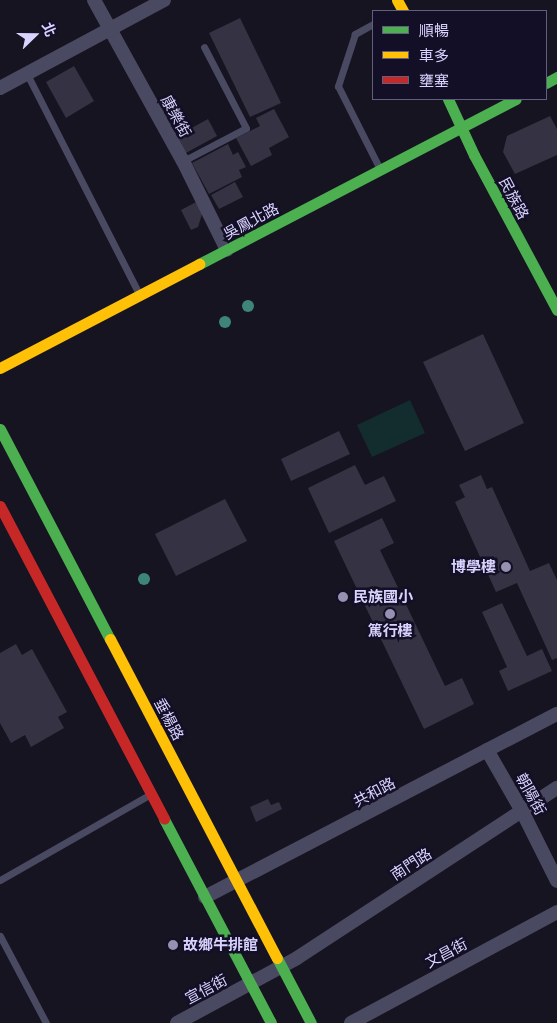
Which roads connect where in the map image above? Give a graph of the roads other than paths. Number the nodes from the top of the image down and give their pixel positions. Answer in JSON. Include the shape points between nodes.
{"nodes":[{"id":1,"x":94,"y":0,"type":"edge"},
{"id":2,"x":164,"y":0,"type":"edge"},
{"id":3,"x":372,"y":25,"type":"edge"},
{"id":4,"x":109,"y":30,"type":"junction"},
{"id":5,"x":204,"y":47,"type":"dead end"},
{"id":6,"x":27,"y":74,"type":"junction"},
{"id":7,"x":0,"y":88,"type":"edge"},
{"id":8,"x":448,"y":100,"type":"edge"},
{"id":9,"x":514,"y":100,"type":"edge"},
{"id":10,"x":461,"y":127,"type":"junction"},
{"id":11,"x":183,"y":161,"type":"junction"},
{"id":12,"x":380,"y":169,"type":"junction"},
{"id":13,"x":227,"y":250,"type":"junction"},
{"id":14,"x":140,"y":296,"type":"junction"},
{"id":15,"x":557,"y":310,"type":"edge"},
{"id":16,"x":0,"y":368,"type":"edge"},
{"id":17,"x":0,"y":429,"type":"edge"},
{"id":18,"x":0,"y":506,"type":"edge"},
{"id":19,"x":557,"y":714,"type":"edge"},
{"id":20,"x":488,"y":750,"type":"junction"},
{"id":21,"x":557,"y":788,"type":"edge"},
{"id":22,"x":151,"y":794,"type":"junction"},
{"id":23,"x":522,"y":811,"type":"junction"},
{"id":24,"x":0,"y":880,"type":"edge"},
{"id":25,"x":557,"y":881,"type":"edge"},
{"id":26,"x":237,"y":882,"type":"junction"},
{"id":27,"x":205,"y":897,"type":"junction"},
{"id":28,"x":557,"y":912,"type":"edge"},
{"id":29,"x":0,"y":936,"type":"edge"},
{"id":30,"x":282,"y":967,"type":"junction"},
{"id":31,"x":251,"y":984,"type":"junction"},
{"id":32,"x":46,"y":1023,"type":"edge"},
{"id":33,"x":177,"y":1023,"type":"edge"},
{"id":34,"x":271,"y":1023,"type":"edge"},
{"id":35,"x":311,"y":1023,"type":"edge"},
{"id":36,"x":351,"y":1023,"type":"edge"}],
"edges":[{"from":1,"to":4,"type":"street","name":"康樂街"},
{"from":2,"to":4,"type":"street"},
{"from":3,"to":12,"type":"lane","via":[[355,34],[338,86]]},
{"from":4,"to":6,"type":"street"},
{"from":4,"to":11,"type":"street","name":"康樂街"},
{"from":5,"to":11,"type":"lane","via":[[246,128]]},
{"from":6,"to":7,"type":"street"},
{"from":6,"to":14,"type":"lane"},
{"from":8,"to":10,"type":"street","name":"民族路"},
{"from":9,"to":10,"type":"street","name":"吳鳳北路"},
{"from":10,"to":12,"type":"street","name":"吳鳳北路"},
{"from":10,"to":15,"type":"street","name":"民族路"},
{"from":11,"to":13,"type":"street","name":"康樂街"},
{"from":12,"to":13,"type":"street","name":"吳鳳北路"},
{"from":13,"to":14,"type":"street","name":"吳鳳北路"},
{"from":14,"to":16,"type":"street","name":"吳鳳北路"},
{"from":17,"to":26,"type":"street","name":"垂楊路"},
{"from":18,"to":22,"type":"street"},
{"from":19,"to":20,"type":"street","name":"共和路"},
{"from":20,"to":23,"type":"street","name":"朝陽街"},
{"from":20,"to":26,"type":"street","name":"共和路"},
{"from":21,"to":23,"type":"street","name":"南門路"},
{"from":22,"to":24,"type":"lane"},
{"from":22,"to":27,"type":"street"},
{"from":23,"to":25,"type":"street","name":"朝陽街"},
{"from":23,"to":30,"type":"street","name":"南門路"},
{"from":26,"to":27,"type":"street","name":"共和路"},
{"from":26,"to":30,"type":"street","name":"垂楊路"},
{"from":27,"to":31,"type":"street"},
{"from":28,"to":36,"type":"street","name":"文昌街"},
{"from":29,"to":32,"type":"lane"},
{"from":30,"to":31,"type":"street","name":"南門路"},
{"from":30,"to":35,"type":"street","name":"垂楊路"},
{"from":31,"to":33,"type":"street","name":"宣信街"},
{"from":31,"to":34,"type":"street"}]}
